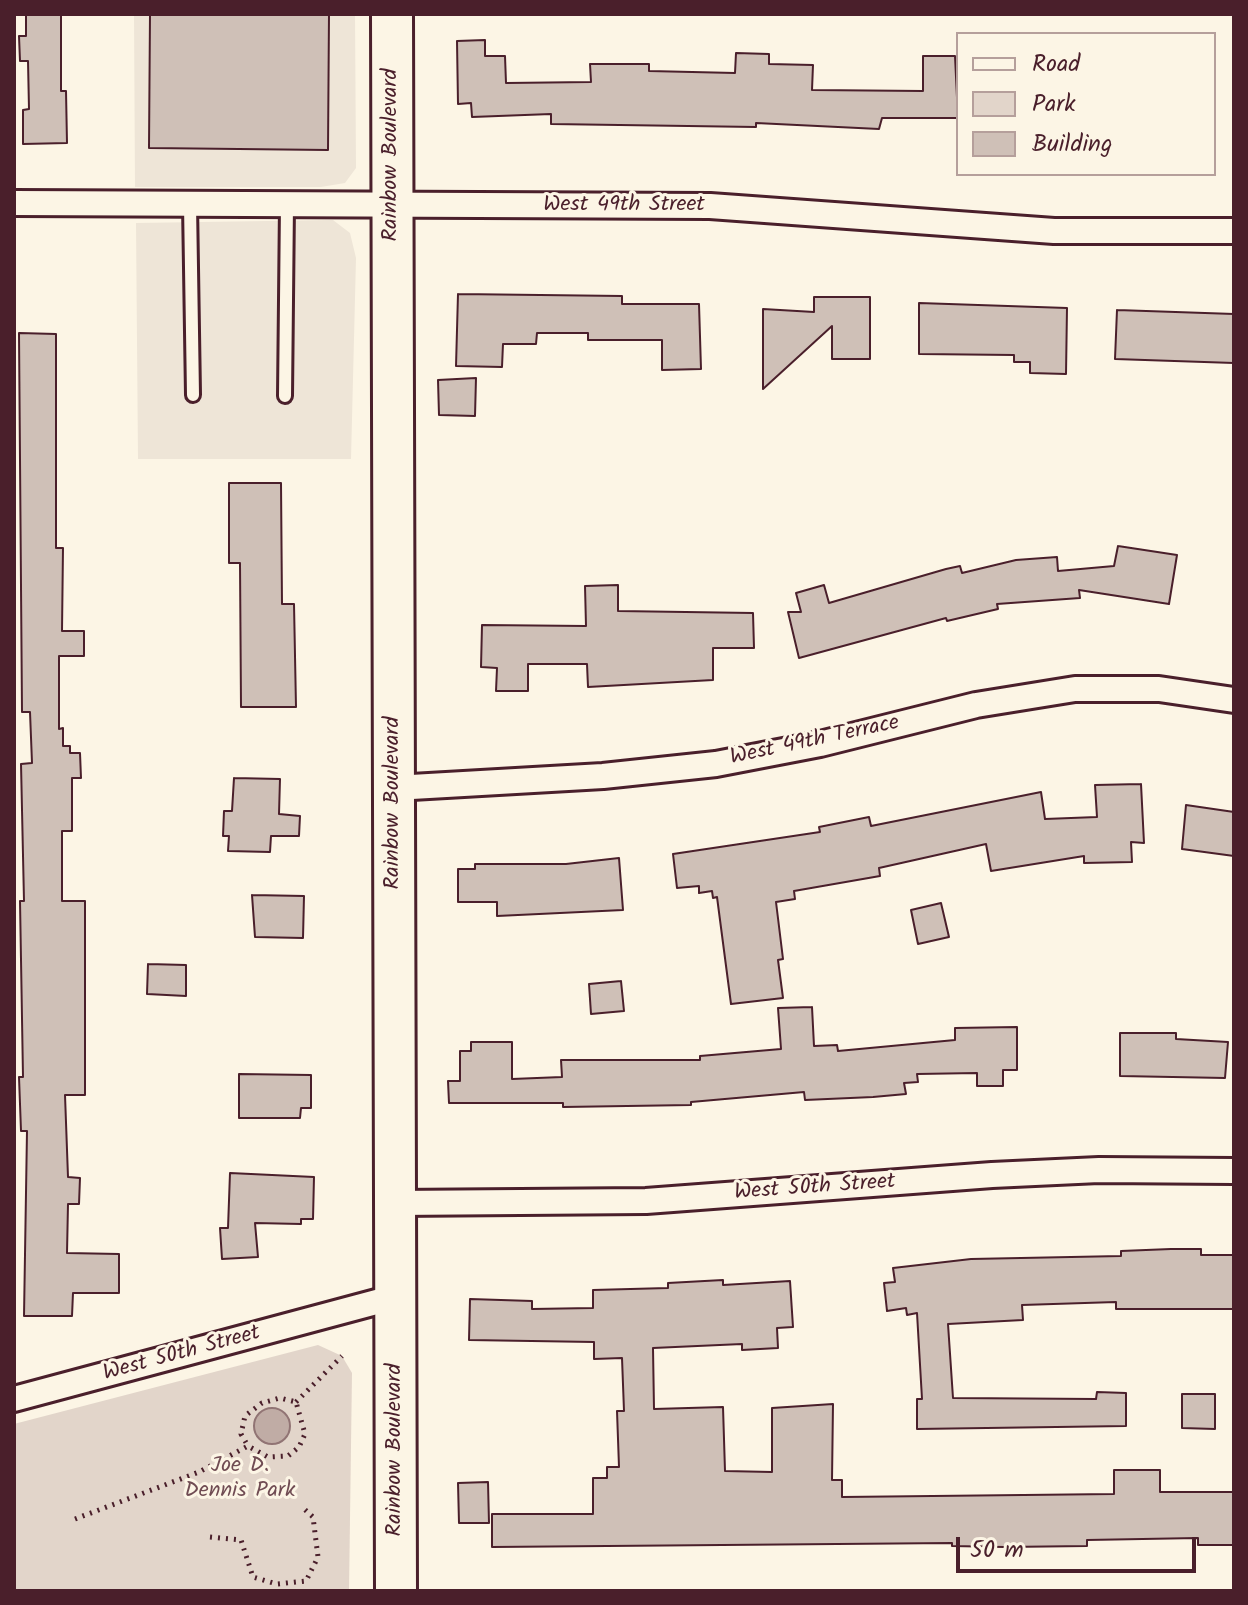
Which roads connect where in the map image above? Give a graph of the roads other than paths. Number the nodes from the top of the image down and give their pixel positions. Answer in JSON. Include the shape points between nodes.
{"nodes":[{"id":1,"x":392,"y":14,"type":"edge"},
{"id":2,"x":14,"y":203,"type":"edge"},
{"id":3,"x":190,"y":204,"type":"junction"},
{"id":4,"x":287,"y":204,"type":"junction"},
{"id":5,"x":392,"y":204,"type":"junction"},
{"id":6,"x":1234,"y":231,"type":"edge"},
{"id":7,"x":193,"y":395,"type":"dead end"},
{"id":8,"x":285,"y":396,"type":"dead end"},
{"id":9,"x":1234,"y":700,"type":"edge"},
{"id":10,"x":394,"y":788,"type":"junction"},
{"id":11,"x":1234,"y":1171,"type":"edge"},
{"id":12,"x":395,"y":1203,"type":"junction"},
{"id":13,"x":395,"y":1297,"type":"junction"},
{"id":14,"x":14,"y":1399,"type":"edge"},
{"id":15,"x":396,"y":1591,"type":"edge"}],
"edges":[{"from":1,"to":5,"type":"main road","name":"Rainbow Boulevard"},
{"from":2,"to":3,"type":"street","name":"West 49th Street"},
{"from":3,"to":4,"type":"street","name":"West 49th Street"},
{"from":3,"to":7,"type":"lane"},
{"from":4,"to":5,"type":"street","name":"West 49th Street"},
{"from":4,"to":8,"type":"lane"},
{"from":5,"to":6,"type":"street","name":"West 49th Street","via":[[710,206],[1054,231]]},
{"from":5,"to":10,"type":"main road","name":"Rainbow Boulevard"},
{"from":9,"to":10,"type":"street","name":"West 49th Terrace","via":[[1159,689],[1075,689],[976,705],[716,764]]},
{"from":10,"to":12,"type":"main road","name":"Rainbow Boulevard"},
{"from":11,"to":12,"type":"street","name":"West 50th Street","via":[[992,1175],[646,1201]]},
{"from":12,"to":13,"type":"main road","name":"Rainbow Boulevard"},
{"from":13,"to":14,"type":"street","name":"West 50th Street"},
{"from":13,"to":15,"type":"main road","name":"Rainbow Boulevard"}]}
